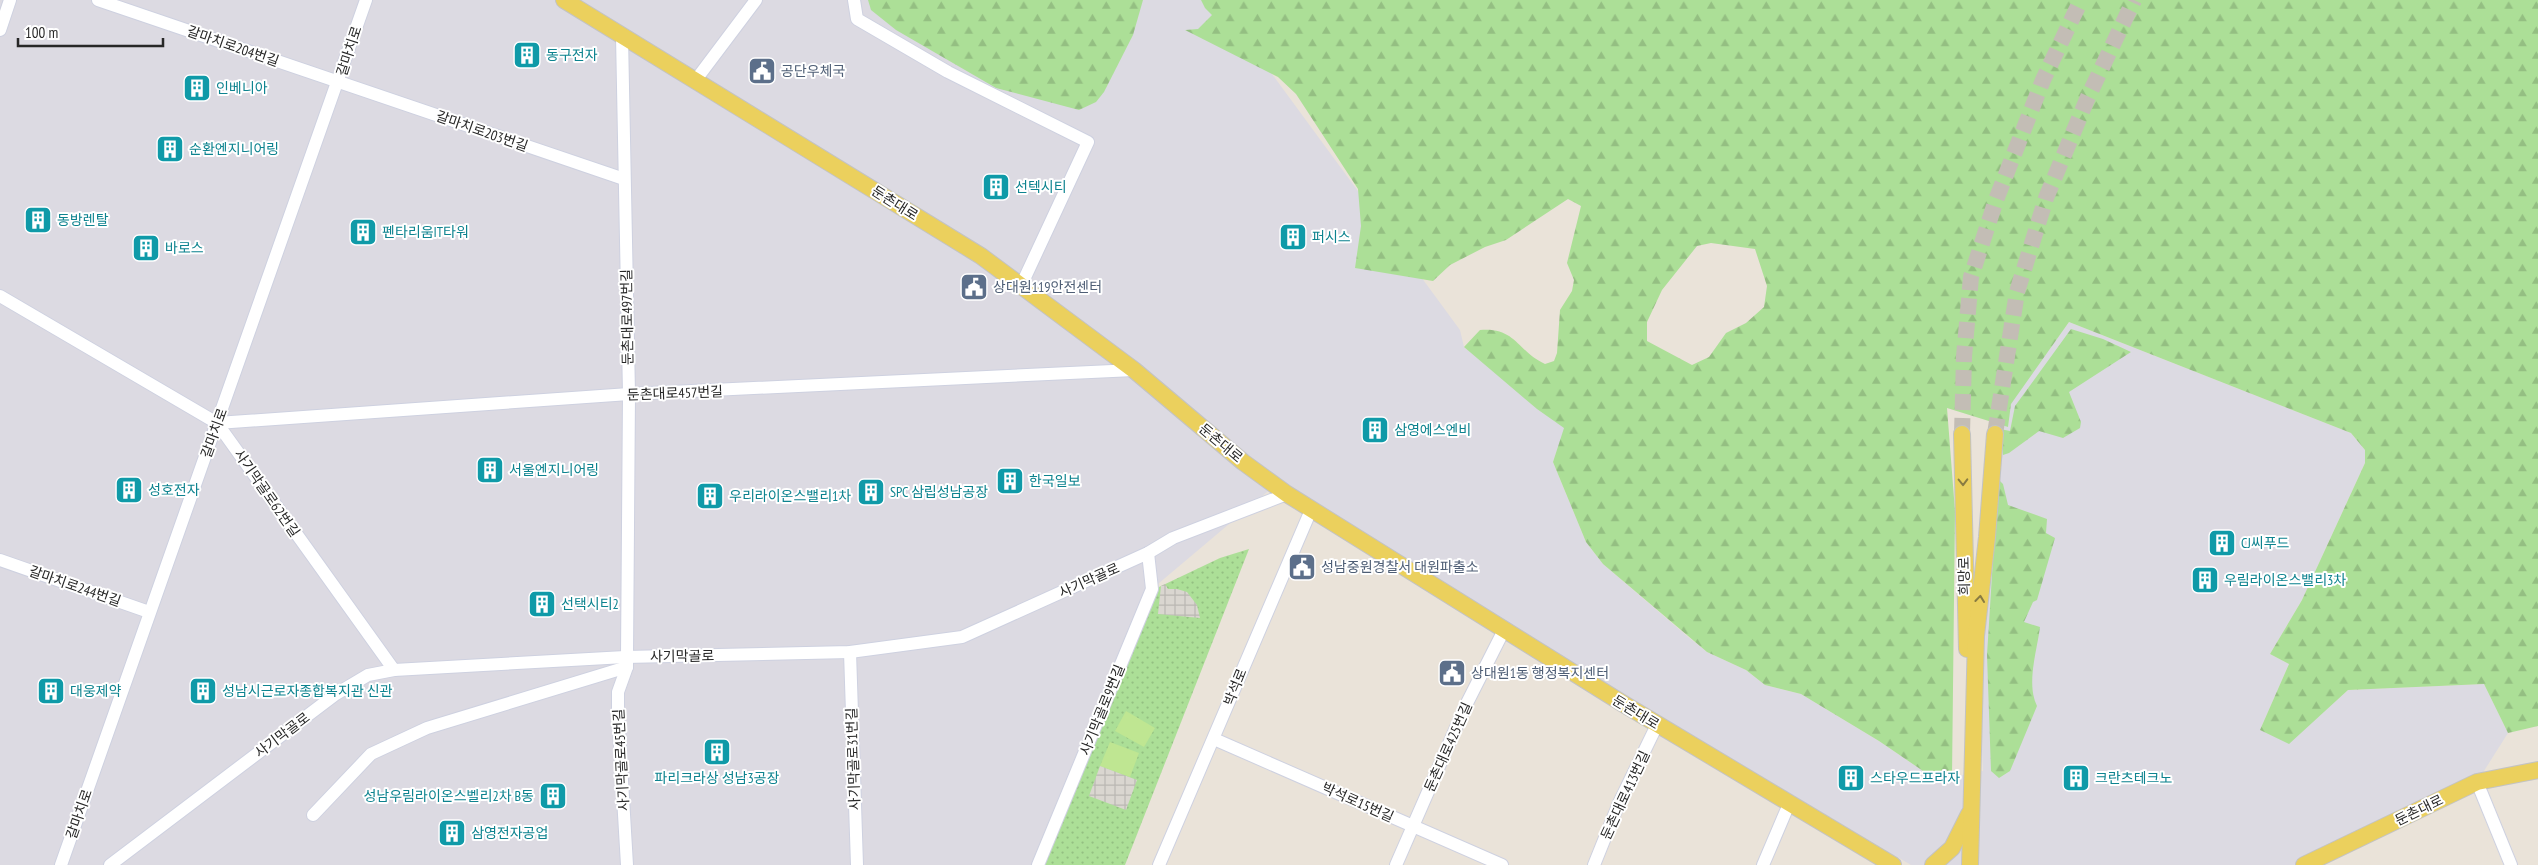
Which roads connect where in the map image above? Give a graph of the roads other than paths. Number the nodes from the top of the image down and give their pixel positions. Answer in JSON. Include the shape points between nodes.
{"nodes":[{"id":1,"x":10,"y":0,"type":"edge"},
{"id":2,"x":98,"y":0,"type":"edge"},
{"id":3,"x":366,"y":0,"type":"edge"},
{"id":4,"x":564,"y":0,"type":"edge"},
{"id":5,"x":756,"y":0,"type":"edge"},
{"id":6,"x":854,"y":0,"type":"edge"},
{"id":7,"x":0,"y":30,"type":"edge"},
{"id":8,"x":622,"y":36,"type":"junction"},
{"id":9,"x":696,"y":81,"type":"junction"},
{"id":10,"x":339,"y":82,"type":"junction"},
{"id":11,"x":624,"y":179,"type":"junction"},
{"id":12,"x":1021,"y":286,"type":"junction"},
{"id":13,"x":0,"y":296,"type":"edge"},
{"id":14,"x":1134,"y":370,"type":"junction"},
{"id":15,"x":629,"y":394,"type":"junction"},
{"id":16,"x":217,"y":423,"type":"junction"},
{"id":17,"x":1962,"y":434,"type":"tunnel mouth"},
{"id":18,"x":1995,"y":434,"type":"tunnel mouth"},
{"id":19,"x":1286,"y":494,"type":"junction"},
{"id":20,"x":1311,"y":510,"type":"junction"},
{"id":21,"x":1148,"y":553,"type":"junction"},
{"id":22,"x":0,"y":560,"type":"edge"},
{"id":23,"x":149,"y":612,"type":"junction"},
{"id":24,"x":1504,"y":630,"type":"junction"},
{"id":25,"x":850,"y":652,"type":"junction"},
{"id":26,"x":627,"y":662,"type":"junction"},
{"id":27,"x":394,"y":670,"type":"junction"},
{"id":28,"x":1975,"y":718,"type":"junction"},
{"id":29,"x":1657,"y":725,"type":"junction"},
{"id":30,"x":1214,"y":739,"type":"junction"},
{"id":31,"x":2538,"y":770,"type":"edge"},
{"id":32,"x":2477,"y":782,"type":"junction"},
{"id":33,"x":1789,"y":804,"type":"junction"},
{"id":34,"x":1972,"y":810,"type":"junction"},
{"id":35,"x":313,"y":815,"type":"dead end"},
{"id":36,"x":1412,"y":826,"type":"junction"},
{"id":37,"x":61,"y":865,"type":"edge"},
{"id":38,"x":110,"y":865,"type":"edge"},
{"id":39,"x":627,"y":865,"type":"edge"},
{"id":40,"x":857,"y":865,"type":"edge"},
{"id":41,"x":1038,"y":865,"type":"edge"},
{"id":42,"x":1159,"y":865,"type":"edge"},
{"id":43,"x":1396,"y":865,"type":"edge"},
{"id":44,"x":1502,"y":865,"type":"edge"},
{"id":45,"x":1594,"y":865,"type":"edge"},
{"id":46,"x":1763,"y":865,"type":"edge"},
{"id":47,"x":1893,"y":865,"type":"edge"},
{"id":48,"x":1933,"y":865,"type":"edge"},
{"id":49,"x":1970,"y":865,"type":"edge"},
{"id":50,"x":2304,"y":865,"type":"edge"},
{"id":51,"x":2511,"y":865,"type":"edge"}],
"edges":[{"from":1,"to":7,"type":"street"},
{"from":2,"to":10,"type":"street","name":"갈마치로204번길"},
{"from":3,"to":10,"type":"street","name":"갈마치로"},
{"from":4,"to":8,"type":"main road","name":"둔촌대로"},
{"from":5,"to":9,"type":"street"},
{"from":6,"to":12,"type":"street","via":[[857,19],[948,72],[1088,142]]},
{"from":8,"to":9,"type":"main road","name":"둔촌대로"},
{"from":8,"to":11,"type":"street","name":"둔촌대로497번길"},
{"from":9,"to":12,"type":"main road","name":"둔촌대로","via":[[981,256]]},
{"from":10,"to":11,"type":"street","name":"갈마치로203번길"},
{"from":10,"to":16,"type":"street","name":"갈마치로"},
{"from":11,"to":15,"type":"street","name":"둔촌대로497번길"},
{"from":12,"to":14,"type":"main road","name":"둔촌대로"},
{"from":13,"to":16,"type":"street","name":"사기막골로62번길"},
{"from":14,"to":15,"type":"street","name":"둔촌대로457번길"},
{"from":14,"to":19,"type":"main road","name":"둔촌대로"},
{"from":15,"to":16,"type":"street","name":"둔촌대로457번길"},
{"from":15,"to":26,"type":"street","name":"둔촌대로497번길"},
{"from":16,"to":23,"type":"street","name":"갈마치로"},
{"from":16,"to":27,"type":"street","name":"사기막골로62번길"},
{"from":17,"to":28,"type":"main road","name":"희망로","one_way":true,"via":[[1966,642]]},
{"from":28,"to":18,"type":"main road","name":"희망로","one_way":true,"via":[[1976,636]]},
{"from":19,"to":20,"type":"main road","name":"둔촌대로"},
{"from":19,"to":21,"type":"street","name":"사기막골로","via":[[1173,538]]},
{"from":20,"to":24,"type":"main road","name":"둔촌대로"},
{"from":20,"to":30,"type":"street","name":"박석로"},
{"from":21,"to":25,"type":"street","name":"사기막골로","via":[[962,637]]},
{"from":21,"to":41,"type":"street","name":"사기막골로9번길","via":[[1152,589]]},
{"from":22,"to":23,"type":"street","name":"갈마치로244번길"},
{"from":23,"to":37,"type":"street","name":"갈마치로"},
{"from":24,"to":29,"type":"main road","name":"둔촌대로"},
{"from":24,"to":36,"type":"street","name":"둔촌대로425번길","via":[[1465,707]]},
{"from":25,"to":26,"type":"street","name":"사기막골로"},
{"from":25,"to":40,"type":"street","name":"사기막골로31번길"},
{"from":26,"to":27,"type":"street","name":"사기막골로"},
{"from":26,"to":35,"type":"street","via":[[427,728],[371,754]]},
{"from":26,"to":39,"type":"street","name":"사기막골로45번길","via":[[618,692],[618,713]]},
{"from":27,"to":38,"type":"street","name":"사기막골로","via":[[368,675],[336,694]]},
{"from":28,"to":34,"type":"main road","name":"희망로"},
{"from":29,"to":33,"type":"main road","name":"둔촌대로"},
{"from":29,"to":45,"type":"street","name":"둔촌대로413번길","via":[[1619,803]]},
{"from":30,"to":36,"type":"street","name":"박석로15번길"},
{"from":30,"to":42,"type":"street","name":"박석로"},
{"from":31,"to":32,"type":"main road","name":"둔촌대로"},
{"from":32,"to":50,"type":"main road","name":"둔촌대로"},
{"from":32,"to":51,"type":"street"},
{"from":33,"to":46,"type":"street"},
{"from":33,"to":47,"type":"main road","name":"둔촌대로"},
{"from":34,"to":48,"type":"main road","via":[[1952,848]]},
{"from":34,"to":49,"type":"main road","name":"희망로"},
{"from":36,"to":43,"type":"street","name":"둔촌대로425번길"},
{"from":36,"to":44,"type":"street","name":"박석로15번길"}]}
